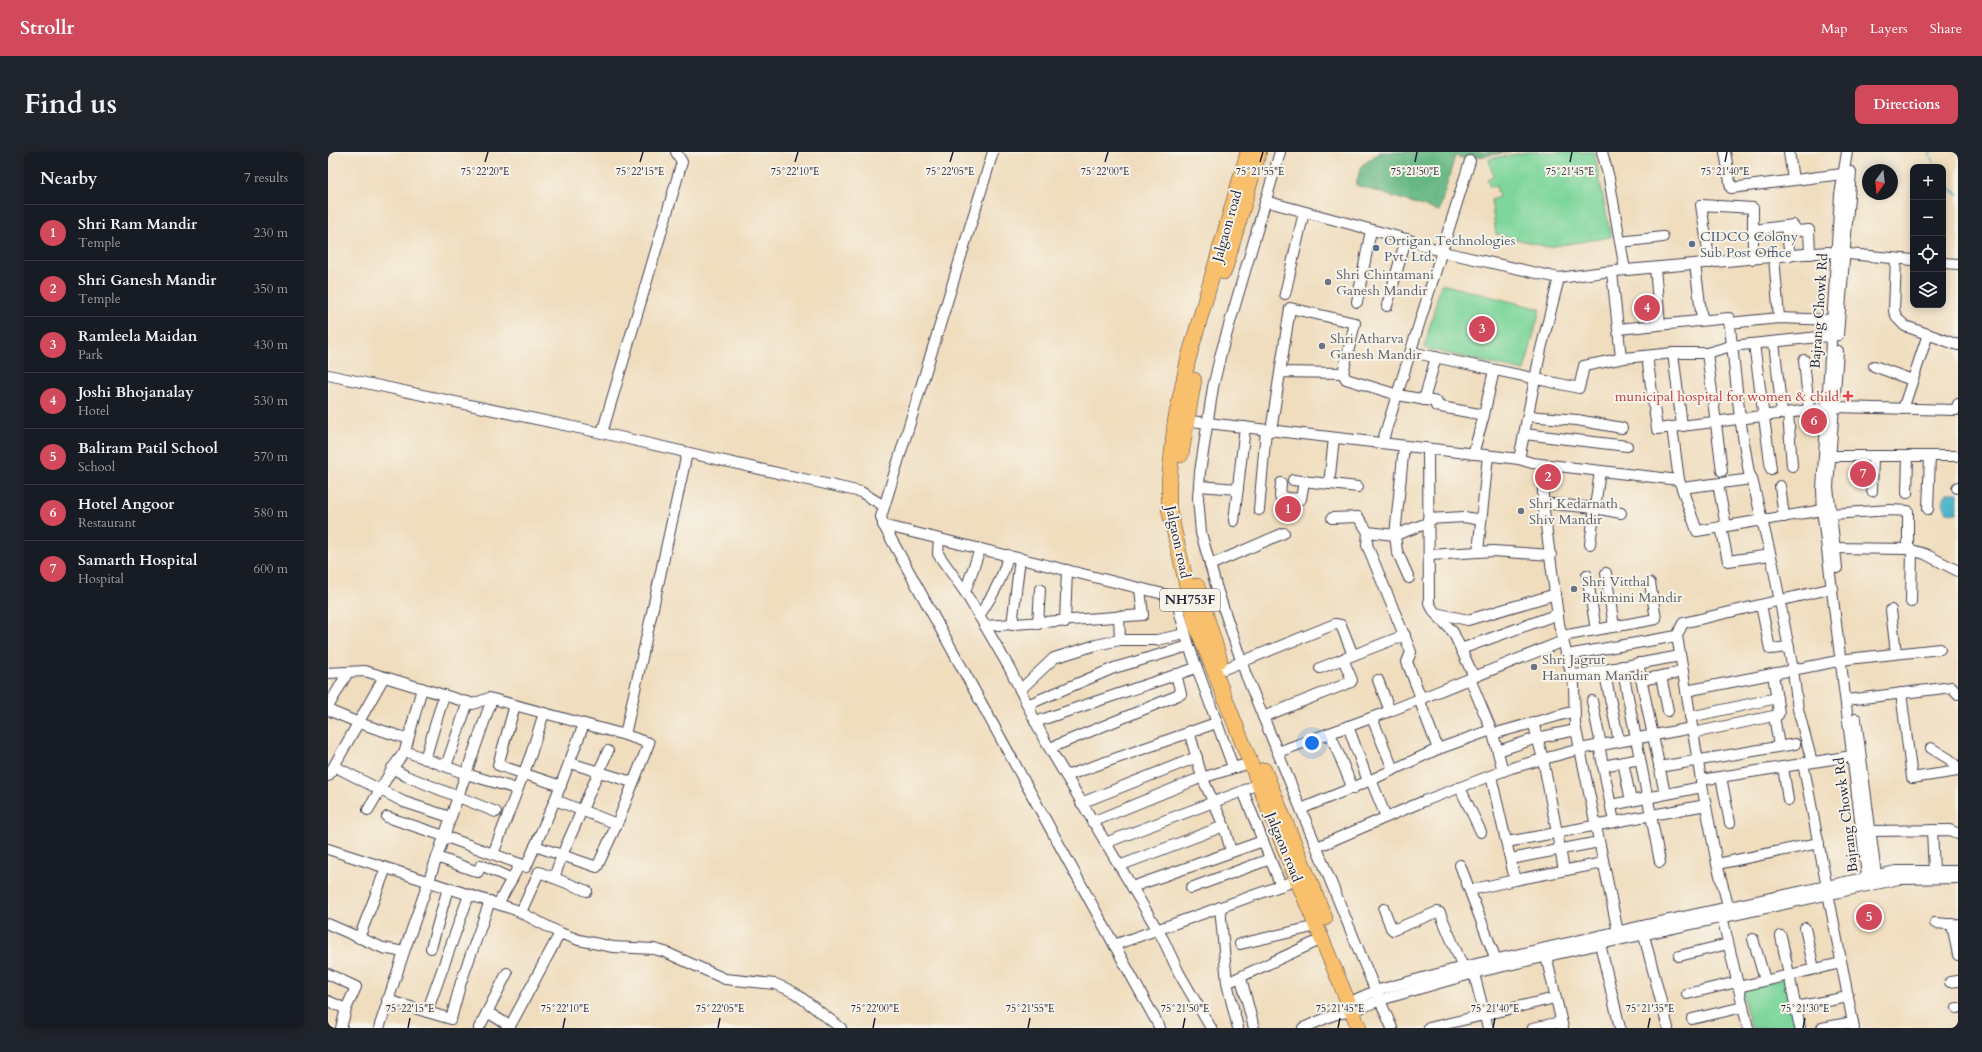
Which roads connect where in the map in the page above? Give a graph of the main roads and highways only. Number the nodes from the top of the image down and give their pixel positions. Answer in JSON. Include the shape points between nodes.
{"nodes":[{"id":1,"x":1248,"y":152,"type":"edge"},
{"id":2,"x":1259,"y":152,"type":"edge"},
{"id":3,"x":1181,"y":420,"type":"junction"},
{"id":4,"x":1189,"y":601,"type":"junction"},
{"id":5,"x":1355,"y":1005,"type":"junction"},
{"id":6,"x":1360,"y":1028,"type":"edge"},
{"id":7,"x":1368,"y":1028,"type":"edge"}],
"edges":[{"from":1,"to":3,"type":"highway","name":"Jalgaon road","number":"NH753F","via":[[1188,360]]},
{"from":2,"to":3,"type":"highway","name":"Jalgaon road","number":"NH753F"},
{"from":3,"to":4,"type":"highway","name":"Jalgaon road","number":"NH753F","via":[[1169,482],[1169,509]]},
{"from":4,"to":5,"type":"highway","name":"Jalgaon road","number":"NH753F","via":[[1297,880]]},
{"from":4,"to":5,"type":"highway","name":"Jalgaon road","number":"NH753F","via":[[1224,669]]},
{"from":5,"to":6,"type":"highway","name":"Jalgaon road","number":"NH753F"},
{"from":5,"to":7,"type":"highway","name":"Jalgaon road","number":"NH753F"}]}
